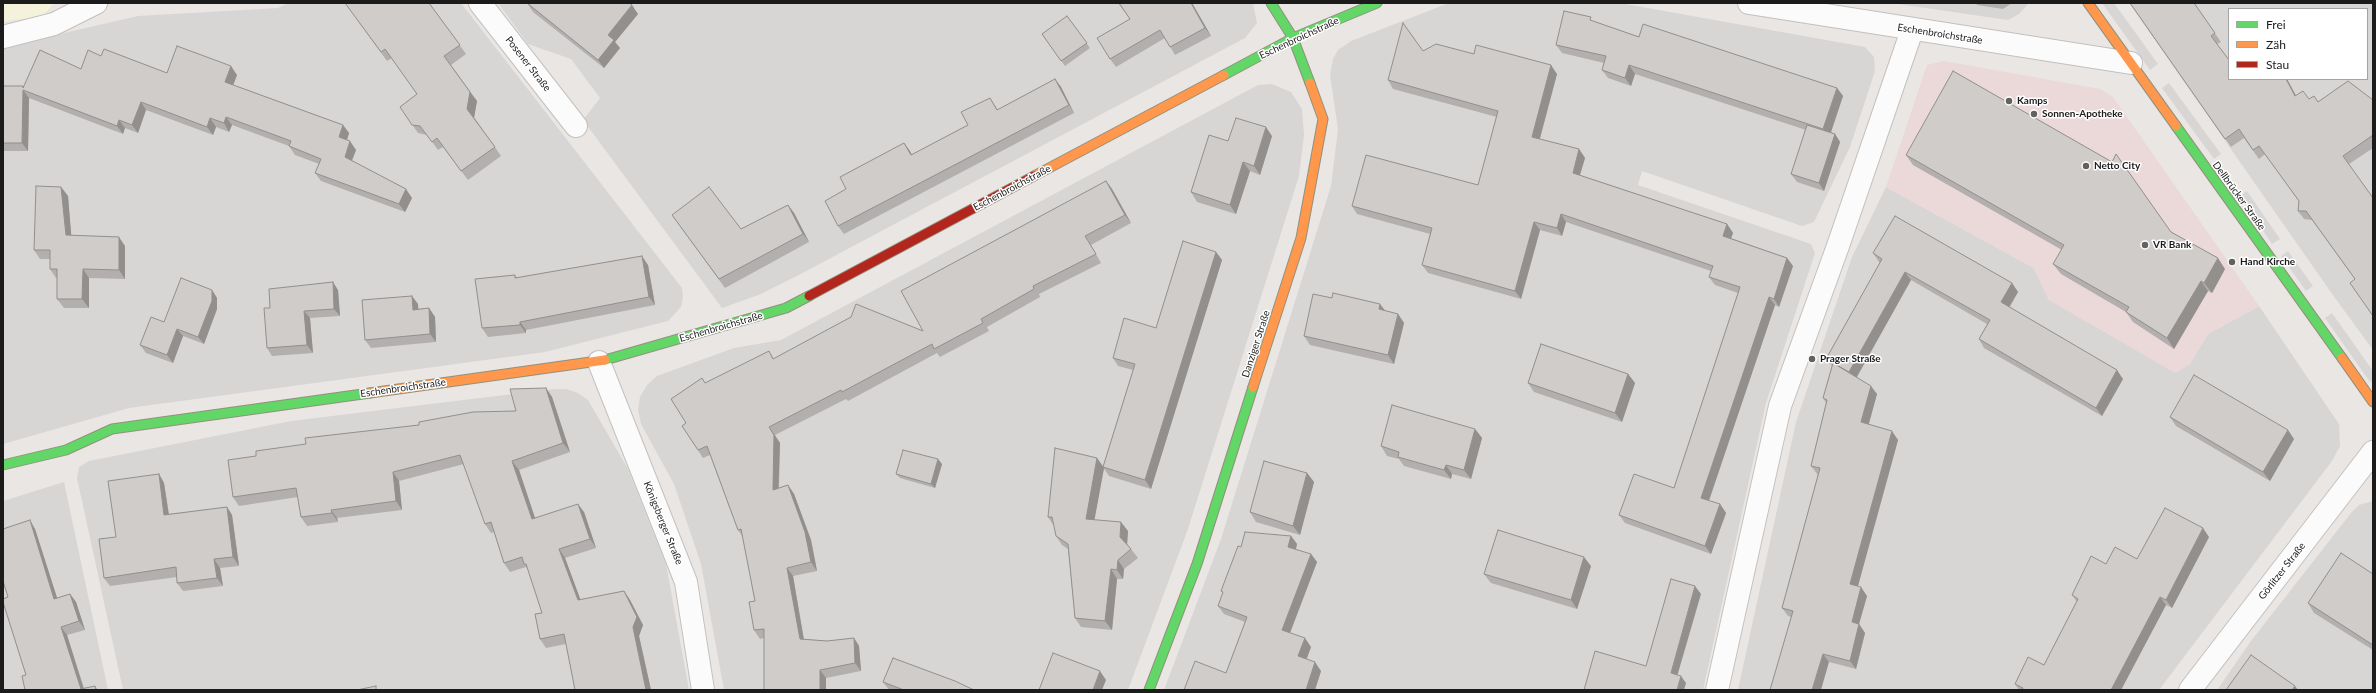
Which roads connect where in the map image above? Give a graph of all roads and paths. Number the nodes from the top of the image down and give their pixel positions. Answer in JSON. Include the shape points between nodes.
{"nodes":[{"id":1,"x":96,"y":3,"type":"edge"},
{"id":2,"x":480,"y":3,"type":"edge"},
{"id":3,"x":1271,"y":3,"type":"edge"},
{"id":4,"x":1377,"y":3,"type":"edge"},
{"id":5,"x":1749,"y":3,"type":"edge"},
{"id":6,"x":2088,"y":3,"type":"edge"},
{"id":7,"x":1912,"y":30,"type":"junction"},
{"id":8,"x":3,"y":37,"type":"edge"},
{"id":9,"x":1293,"y":38,"type":"junction"},
{"id":10,"x":2131,"y":63,"type":"junction"},
{"id":11,"x":576,"y":126,"type":"dead end"},
{"id":12,"x":599,"y":362,"type":"junction"},
{"id":13,"x":2373,"y":402,"type":"edge"},
{"id":14,"x":2373,"y":452,"type":"edge"},
{"id":15,"x":3,"y":465,"type":"edge"},
{"id":16,"x":704,"y":690,"type":"edge"},
{"id":17,"x":1149,"y":690,"type":"edge"},
{"id":18,"x":1717,"y":690,"type":"edge"},
{"id":19,"x":2190,"y":690,"type":"edge"}],
"edges":[{"from":1,"to":8,"type":"street","via":[[54,24]]},
{"from":2,"to":11,"type":"street","name":"Posener Straße"},
{"from":3,"to":9,"type":"street","name":"Danziger Straße"},
{"from":4,"to":9,"type":"street","name":"Eschenbroichstraße"},
{"from":5,"to":7,"type":"street","name":"Eschenbroichstraße"},
{"from":6,"to":10,"type":"street","name":"Dellbrücker Straße"},
{"from":7,"to":10,"type":"street","name":"Eschenbroichstraße"},
{"from":7,"to":18,"type":"street","via":[[1780,406]]},
{"from":9,"to":12,"type":"street","name":"Eschenbroichstraße","via":[[786,308]]},
{"from":9,"to":17,"type":"street","name":"Danziger Straße","via":[[1323,119],[1301,238],[1197,564]]},
{"from":10,"to":13,"type":"street","name":"Dellbrücker Straße"},
{"from":12,"to":15,"type":"street","name":"Eschenbroichstraße","via":[[112,429],[66,450]]},
{"from":12,"to":16,"type":"street","name":"Königsberger Straße","via":[[686,582]]},
{"from":14,"to":19,"type":"street","name":"Görlitzer Straße"}]}
